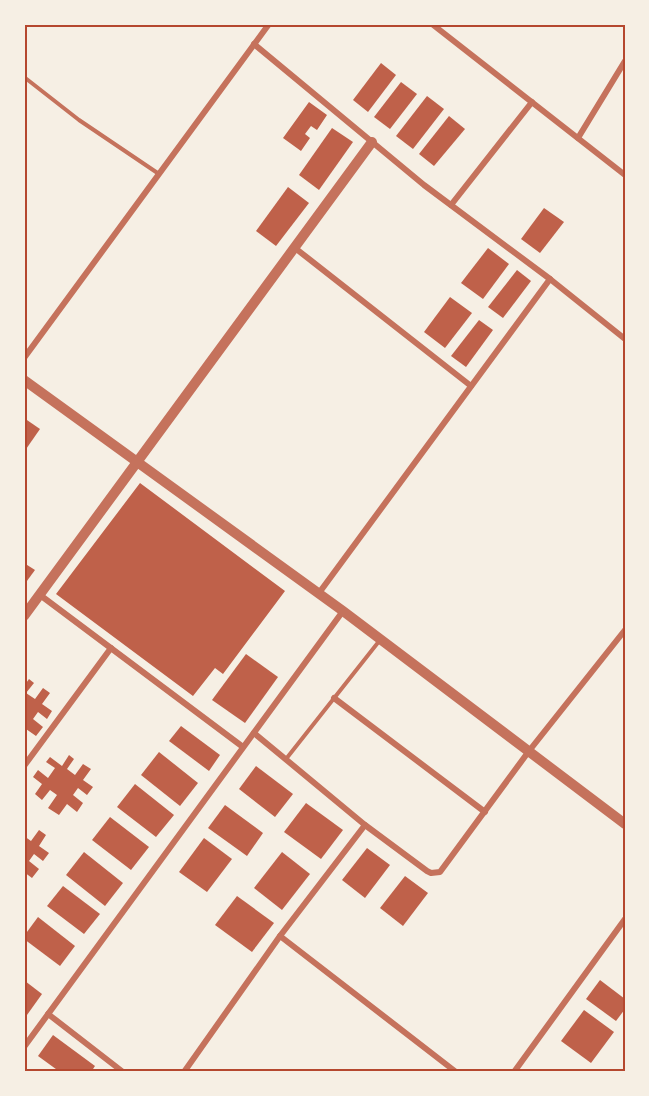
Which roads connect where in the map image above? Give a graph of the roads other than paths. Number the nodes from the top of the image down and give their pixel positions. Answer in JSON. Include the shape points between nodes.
{"nodes":[{"id":1,"x":269,"y":24,"type":"edge"},
{"id":2,"x":432,"y":24,"type":"edge"},
{"id":3,"x":254,"y":44,"type":"junction"},
{"id":4,"x":625,"y":61,"type":"edge"},
{"id":5,"x":24,"y":77,"type":"edge"},
{"id":6,"x":532,"y":102,"type":"junction"},
{"id":7,"x":578,"y":138,"type":"junction"},
{"id":8,"x":372,"y":142,"type":"junction"},
{"id":9,"x":624,"y":173,"type":"edge"},
{"id":10,"x":159,"y":174,"type":"junction"},
{"id":11,"x":451,"y":205,"type":"junction"},
{"id":12,"x":295,"y":248,"type":"junction"},
{"id":13,"x":550,"y":279,"type":"junction"},
{"id":14,"x":625,"y":339,"type":"edge"},
{"id":15,"x":24,"y":358,"type":"edge"},
{"id":16,"x":24,"y":380,"type":"edge"},
{"id":17,"x":471,"y":386,"type":"junction"},
{"id":18,"x":137,"y":462,"type":"junction"},
{"id":19,"x":319,"y":593,"type":"junction"},
{"id":20,"x":40,"y":595,"type":"junction"},
{"id":21,"x":343,"y":611,"type":"junction"},
{"id":22,"x":24,"y":616,"type":"edge"},
{"id":23,"x":625,"y":630,"type":"edge"},
{"id":24,"x":380,"y":639,"type":"junction"},
{"id":25,"x":111,"y":648,"type":"junction"},
{"id":26,"x":334,"y":698,"type":"junction"},
{"id":27,"x":254,"y":733,"type":"junction"},
{"id":28,"x":243,"y":747,"type":"junction"},
{"id":29,"x":529,"y":752,"type":"junction"},
{"id":30,"x":286,"y":759,"type":"junction"},
{"id":31,"x":24,"y":766,"type":"edge"},
{"id":32,"x":485,"y":812,"type":"junction"},
{"id":33,"x":625,"y":824,"type":"edge"},
{"id":34,"x":365,"y":825,"type":"junction"},
{"id":35,"x":625,"y":919,"type":"edge"},
{"id":36,"x":280,"y":936,"type":"junction"},
{"id":37,"x":48,"y":1014,"type":"junction"},
{"id":38,"x":24,"y":1047,"type":"edge"},
{"id":39,"x":123,"y":1072,"type":"edge"},
{"id":40,"x":184,"y":1072,"type":"edge"},
{"id":41,"x":456,"y":1072,"type":"edge"},
{"id":42,"x":514,"y":1072,"type":"edge"}],
"edges":[{"from":1,"to":3,"type":"street"},
{"from":2,"to":6,"type":"street"},
{"from":3,"to":8,"type":"street"},
{"from":3,"to":10,"type":"street"},
{"from":4,"to":7,"type":"street"},
{"from":5,"to":10,"type":"lane"},
{"from":6,"to":7,"type":"street"},
{"from":6,"to":11,"type":"street"},
{"from":7,"to":9,"type":"street"},
{"from":8,"to":11,"type":"street"},
{"from":8,"to":12,"type":"street"},
{"from":10,"to":15,"type":"street"},
{"from":11,"to":13,"type":"street"},
{"from":12,"to":17,"type":"street"},
{"from":12,"to":18,"type":"street"},
{"from":13,"to":14,"type":"street"},
{"from":13,"to":17,"type":"street"},
{"from":16,"to":18,"type":"street"},
{"from":17,"to":19,"type":"street"},
{"from":18,"to":19,"type":"street"},
{"from":18,"to":20,"type":"street"},
{"from":19,"to":21,"type":"street"},
{"from":20,"to":22,"type":"street"},
{"from":20,"to":25,"type":"street"},
{"from":21,"to":24,"type":"street"},
{"from":21,"to":27,"type":"street"},
{"from":23,"to":29,"type":"street"},
{"from":24,"to":26,"type":"lane"},
{"from":24,"to":29,"type":"street"},
{"from":25,"to":28,"type":"street"},
{"from":25,"to":31,"type":"street"},
{"from":26,"to":30,"type":"lane"},
{"from":26,"to":32,"type":"street"},
{"from":27,"to":28,"type":"street"},
{"from":27,"to":30,"type":"street"},
{"from":28,"to":37,"type":"street"},
{"from":29,"to":32,"type":"street"},
{"from":29,"to":33,"type":"street"},
{"from":30,"to":34,"type":"street"},
{"from":32,"to":34,"type":"street","via":[[444,869],[436,873],[427,872]]},
{"from":34,"to":36,"type":"street"},
{"from":35,"to":42,"type":"street"},
{"from":36,"to":40,"type":"street"},
{"from":36,"to":41,"type":"street"},
{"from":37,"to":38,"type":"street"},
{"from":37,"to":39,"type":"street"}]}
